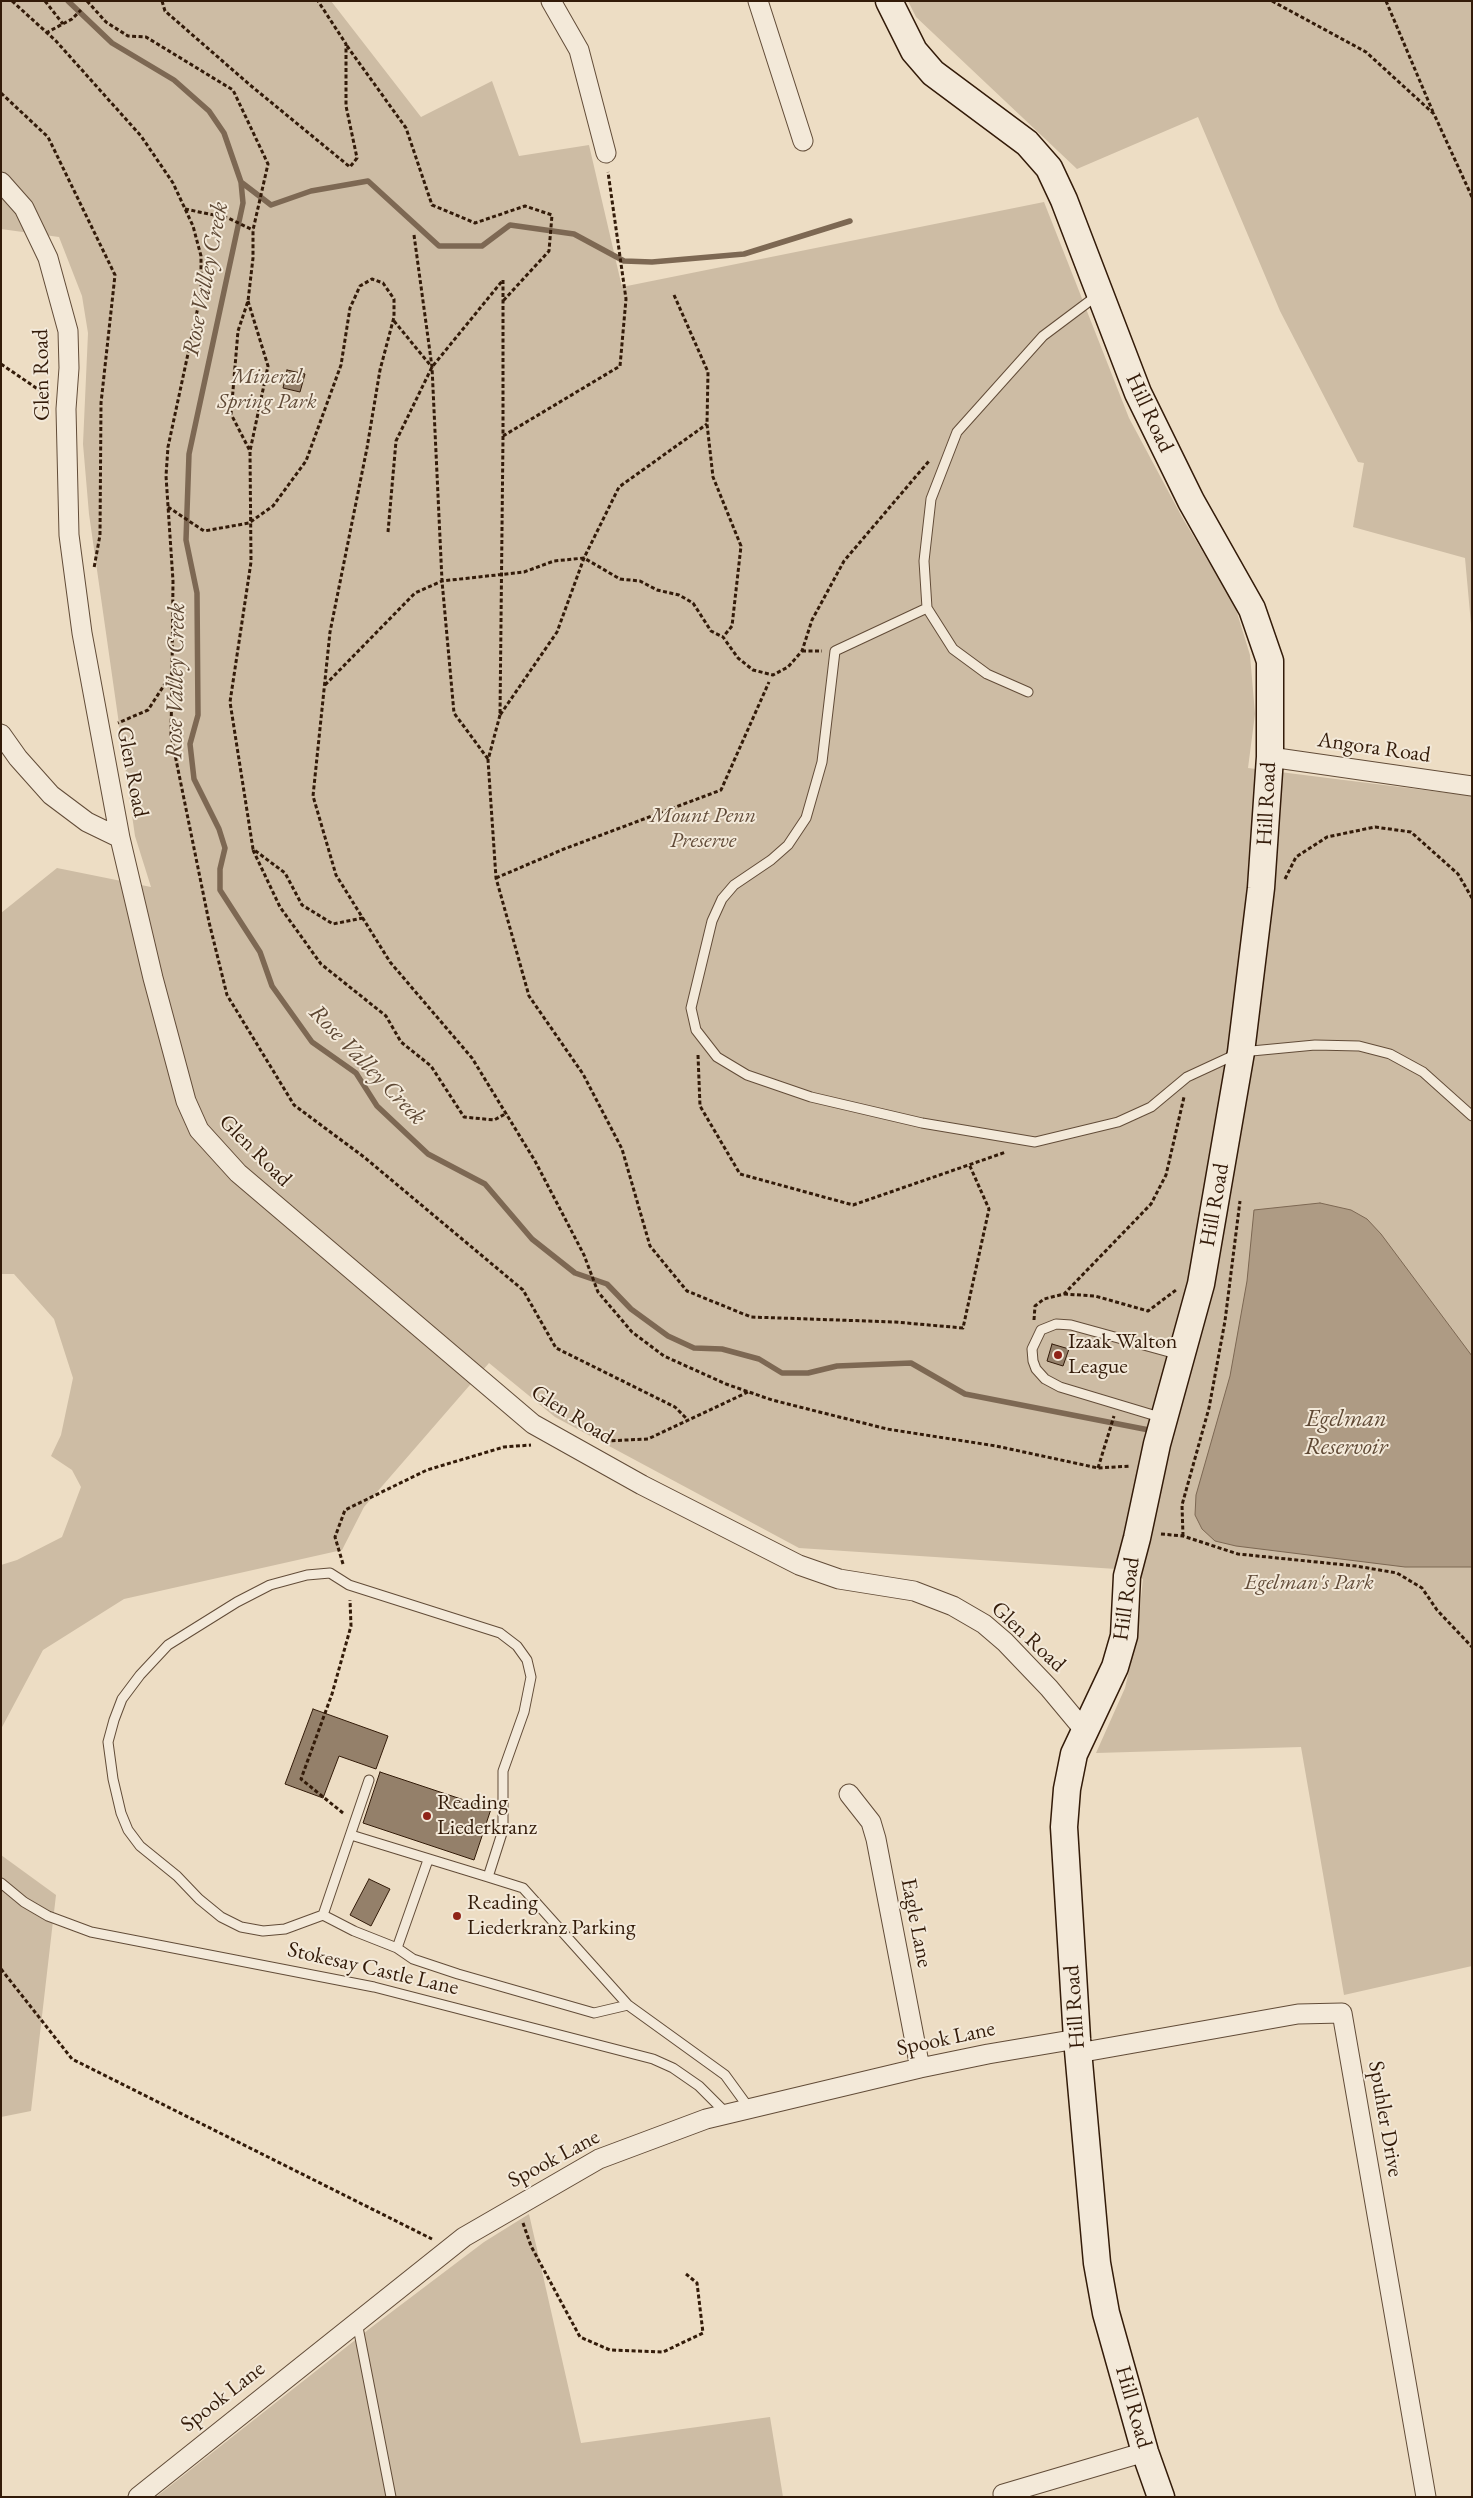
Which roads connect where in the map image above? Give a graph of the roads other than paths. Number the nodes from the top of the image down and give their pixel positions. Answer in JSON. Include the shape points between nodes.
{"nodes":[{"id":1,"x":551,"y":1,"type":"edge"},
{"id":2,"x":758,"y":1,"type":"edge"},
{"id":3,"x":889,"y":1,"type":"edge"},
{"id":4,"x":803,"y":141,"type":"dead end"},
{"id":5,"x":606,"y":153,"type":"road end"},
{"id":6,"x":1,"y":182,"type":"edge"},
{"id":7,"x":1099,"y":294,"type":"junction"},
{"id":8,"x":928,"y":608,"type":"junction"},
{"id":9,"x":1028,"y":692,"type":"dead end"},
{"id":10,"x":1,"y":734,"type":"edge"},
{"id":11,"x":1270,"y":757,"type":"junction"},
{"id":12,"x":1472,"y":786,"type":"edge"},
{"id":13,"x":120,"y":838,"type":"junction"},
{"id":14,"x":1241,"y":1052,"type":"junction"},
{"id":15,"x":1472,"y":1116,"type":"edge"},
{"id":16,"x":1183,"y":1355,"type":"junction"},
{"id":17,"x":1164,"y":1419,"type":"junction"},
{"id":18,"x":1084,"y":1730,"type":"junction"},
{"id":19,"x":369,"y":1780,"type":"dead end"},
{"id":20,"x":850,"y":1794,"type":"dead end"},
{"id":21,"x":351,"y":1835,"type":"junction"},
{"id":22,"x":428,"y":1860,"type":"junction"},
{"id":23,"x":488,"y":1877,"type":"junction"},
{"id":24,"x":1,"y":1883,"type":"edge"},
{"id":25,"x":1,"y":1893,"type":"edge"},
{"id":26,"x":12,"y":1893,"type":"junction"},
{"id":27,"x":323,"y":1915,"type":"junction"},
{"id":28,"x":397,"y":1948,"type":"junction"},
{"id":29,"x":628,"y":2004,"type":"junction"},
{"id":30,"x":1078,"y":2046,"type":"junction"},
{"id":31,"x":920,"y":2068,"type":"junction"},
{"id":32,"x":749,"y":2108,"type":"junction"},
{"id":33,"x":727,"y":2114,"type":"junction"},
{"id":34,"x":356,"y":2322,"type":"junction"},
{"id":35,"x":1145,"y":2452,"type":"junction"},
{"id":36,"x":138,"y":2497,"type":"edge"},
{"id":37,"x":391,"y":2497,"type":"edge"},
{"id":38,"x":1004,"y":2497,"type":"edge"},
{"id":39,"x":1161,"y":2497,"type":"edge"},
{"id":40,"x":1426,"y":2497,"type":"edge"}],
"edges":[{"from":1,"to":5,"type":"street","via":[[579,50]]},
{"from":2,"to":4,"type":"street"},
{"from":3,"to":7,"type":"street","name":"Hill Road","via":[[914,51],[933,73],[1027,143],[1049,168]]},
{"from":6,"to":13,"type":"street","name":"Glen Road","via":[[27,214],[48,258],[68,331],[69,535],[82,633]]},
{"from":7,"to":8,"type":"lane","via":[[1043,336],[957,432],[931,499],[924,561]]},
{"from":7,"to":11,"type":"street","name":"Hill Road","via":[[1138,393],[1191,501],[1236,577],[1260,626],[1270,662]]},
{"from":8,"to":9,"type":"lane","via":[[953,649],[987,674]]},
{"from":8,"to":14,"type":"lane","via":[[835,651],[822,762],[806,818],[788,845],[734,885],[722,899],[712,921],[691,1008],[696,1030],[718,1057],[747,1076],[811,1097],[922,1123],[1034,1142],[1118,1122],[1151,1107],[1188,1077]]},
{"from":10,"to":13,"type":"street","via":[[52,795],[87,822]]},
{"from":11,"to":12,"type":"street","name":"Angora Road"},
{"from":11,"to":14,"type":"street","name":"Hill Road","via":[[1262,879]]},
{"from":13,"to":18,"type":"street","name":"Glen Road","via":[[184,1092],[199,1130],[238,1174],[533,1424],[642,1485],[799,1565],[839,1579],[914,1591],[953,1606],[984,1624],[1005,1642]]},
{"from":14,"to":15,"type":"lane","via":[[1315,1045],[1359,1046],[1390,1054],[1422,1072]]},
{"from":14,"to":16,"type":"street","name":"Hill Road","via":[[1201,1284]]},
{"from":16,"to":17,"type":"street","name":"Hill Road"},
{"from":16,"to":17,"type":"lane","via":[[1071,1325],[1056,1324],[1046,1327],[1032,1348],[1033,1361],[1045,1379],[1060,1388]]},
{"from":17,"to":18,"type":"street","name":"Hill Road","via":[[1127,1576],[1124,1636],[1103,1694]]},
{"from":18,"to":30,"type":"street","name":"Hill Road","via":[[1074,1754],[1064,1827]]},
{"from":19,"to":21,"type":"lane"},
{"from":20,"to":31,"type":"street","name":"Eagle Lane","via":[[871,1822],[876,1839]]},
{"from":21,"to":22,"type":"lane"},
{"from":21,"to":27,"type":"lane"},
{"from":22,"to":23,"type":"lane"},
{"from":22,"to":28,"type":"lane"},
{"from":23,"to":27,"type":"lane","via":[[503,1830],[504,1771],[524,1712],[531,1677],[527,1660],[517,1646],[500,1633],[349,1585],[330,1573],[307,1575],[270,1585],[168,1645],[122,1699],[108,1742],[115,1788],[128,1830],[140,1846],[178,1876],[214,1911],[241,1927],[263,1931],[285,1929]]},
{"from":23,"to":29,"type":"lane","via":[[522,1888]]},
{"from":24,"to":26,"type":"lane","name":"Stokesay Castle Lane"},
{"from":25,"to":26,"type":"lane"},
{"from":26,"to":33,"type":"lane","name":"Stokesay Castle Lane","via":[[48,1916],[91,1932],[374,1987],[645,2056],[673,2068],[699,2086]]},
{"from":27,"to":28,"type":"lane"},
{"from":28,"to":29,"type":"lane","via":[[413,1959],[458,1974],[594,2013]]},
{"from":29,"to":32,"type":"lane","via":[[724,2076]]},
{"from":30,"to":31,"type":"street","name":"Spook Lane","via":[[988,2054]]},
{"from":30,"to":35,"type":"street","name":"Hill Road","via":[[1097,2263],[1106,2313]]},
{"from":30,"to":40,"type":"street","name":"Spuhler Drive","via":[[1298,2014],[1342,2013]]},
{"from":31,"to":32,"type":"street","name":"Spook Lane"},
{"from":32,"to":33,"type":"street","name":"Spook Lane"},
{"from":33,"to":34,"type":"street","name":"Spook Lane","via":[[599,2159],[517,2205],[451,2248]]},
{"from":34,"to":36,"type":"street","name":"Spook Lane"},
{"from":34,"to":37,"type":"lane"},
{"from":35,"to":38,"type":"street","via":[[1003,2494]]},
{"from":35,"to":39,"type":"street","name":"Hill Road"}]}
